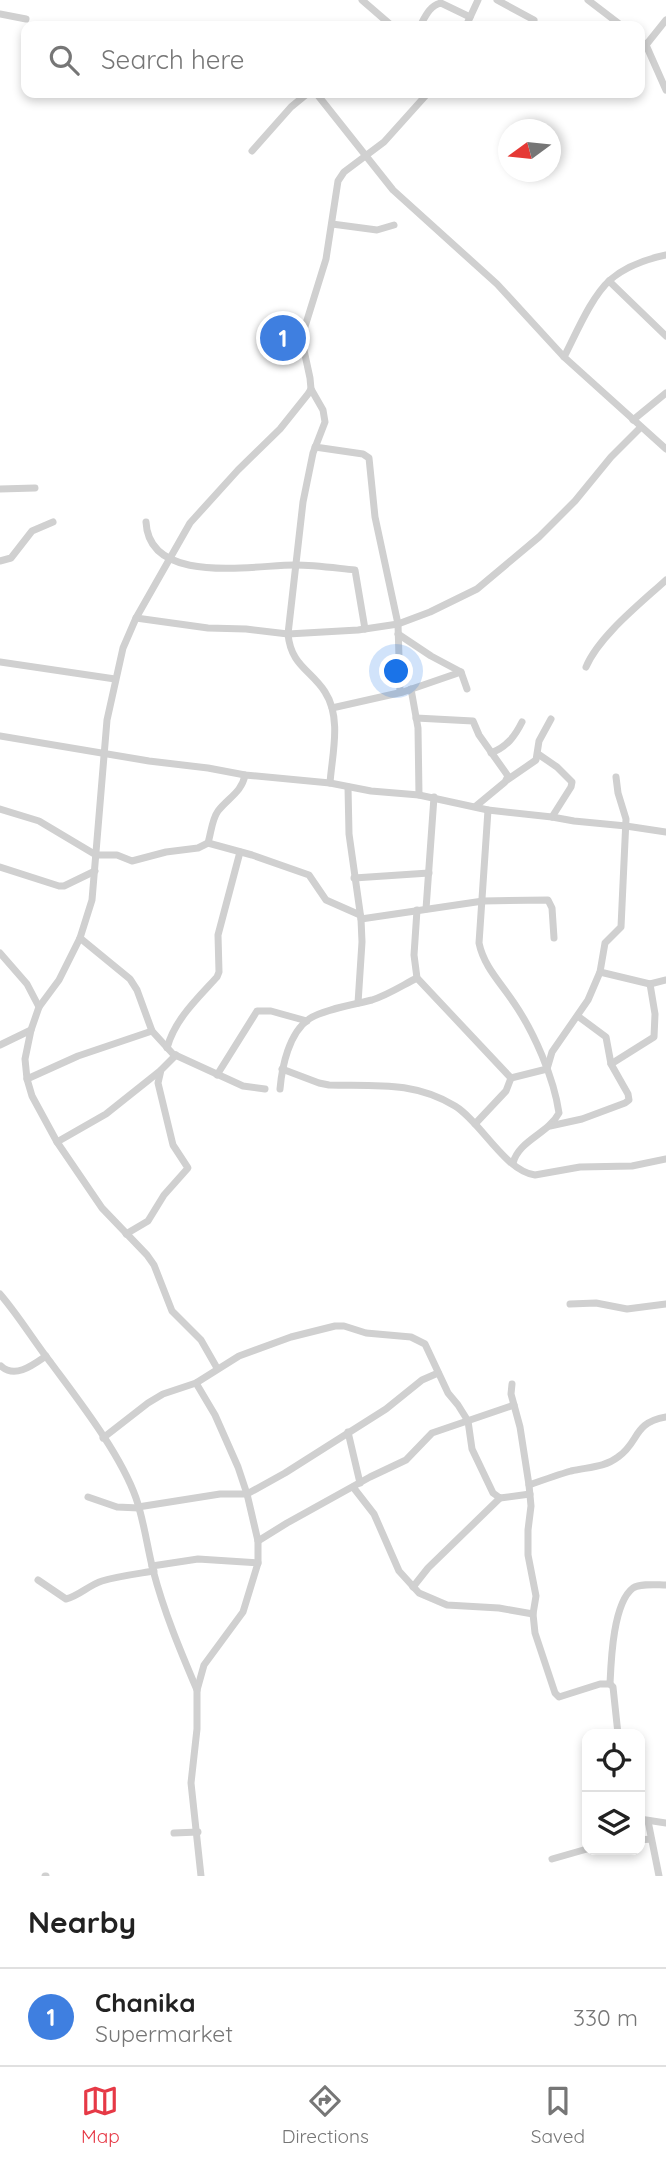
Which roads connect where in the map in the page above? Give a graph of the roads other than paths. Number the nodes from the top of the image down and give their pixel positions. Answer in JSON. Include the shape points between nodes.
{"nodes":[{"id":1,"x":362,"y":0,"type":"edge"},
{"id":2,"x":377,"y":0,"type":"edge"},
{"id":3,"x":478,"y":0,"type":"edge"},
{"id":4,"x":497,"y":0,"type":"edge"},
{"id":5,"x":588,"y":0,"type":"edge"},
{"id":6,"x":370,"y":8,"type":"junction"},
{"id":7,"x":0,"y":14,"type":"edge"},
{"id":8,"x":470,"y":17,"type":"junction"},
{"id":9,"x":26,"y":19,"type":"dead end"},
{"id":10,"x":534,"y":20,"type":"dead end"},
{"id":11,"x":666,"y":20,"type":"edge"},
{"id":12,"x":386,"y":21,"type":"edge"},
{"id":13,"x":423,"y":21,"type":"edge"},
{"id":14,"x":468,"y":21,"type":"edge"},
{"id":15,"x":615,"y":21,"type":"edge"},
{"id":16,"x":645,"y":40,"type":"edge"},
{"id":17,"x":645,"y":46,"type":"edge"},
{"id":18,"x":666,"y":90,"type":"edge"},
{"id":19,"x":303,"y":98,"type":"edge"},
{"id":20,"x":320,"y":98,"type":"edge"},
{"id":21,"x":424,"y":98,"type":"edge"},
{"id":22,"x":252,"y":151,"type":"dead end"},
{"id":23,"x":366,"y":156,"type":"junction"},
{"id":24,"x":332,"y":225,"type":"junction"},
{"id":25,"x":394,"y":225,"type":"dead end"},
{"id":26,"x":666,"y":255,"type":"edge"},
{"id":27,"x":609,"y":281,"type":"junction"},
{"id":28,"x":666,"y":336,"type":"edge"},
{"id":29,"x":564,"y":357,"type":"junction"},
{"id":30,"x":310,"y":389,"type":"junction"},
{"id":31,"x":666,"y":393,"type":"edge"},
{"id":32,"x":633,"y":420,"type":"junction"},
{"id":33,"x":640,"y":428,"type":"junction"},
{"id":34,"x":315,"y":447,"type":"junction"},
{"id":35,"x":666,"y":449,"type":"edge"},
{"id":36,"x":35,"y":488,"type":"dead end"},
{"id":37,"x":0,"y":489,"type":"edge"},
{"id":38,"x":53,"y":522,"type":"dead end"},
{"id":39,"x":146,"y":522,"type":"dead end"},
{"id":40,"x":169,"y":560,"type":"junction"},
{"id":41,"x":0,"y":561,"type":"edge"},
{"id":42,"x":296,"y":565,"type":"junction"},
{"id":43,"x":666,"y":580,"type":"edge"},
{"id":44,"x":136,"y":618,"type":"junction"},
{"id":45,"x":398,"y":624,"type":"junction"},
{"id":46,"x":365,"y":629,"type":"junction"},
{"id":47,"x":288,"y":634,"type":"junction"},
{"id":48,"x":398,"y":634,"type":"junction"},
{"id":49,"x":0,"y":662,"type":"edge"},
{"id":50,"x":586,"y":667,"type":"dead end"},
{"id":51,"x":461,"y":671,"type":"junction"},
{"id":52,"x":115,"y":679,"type":"junction"},
{"id":53,"x":411,"y":689,"type":"junction"},
{"id":54,"x":467,"y":689,"type":"dead end"},
{"id":55,"x":400,"y":692,"type":"junction"},
{"id":56,"x":331,"y":708,"type":"junction"},
{"id":57,"x":416,"y":718,"type":"junction"},
{"id":58,"x":551,"y":719,"type":"dead end"},
{"id":59,"x":522,"y":722,"type":"dead end"},
{"id":60,"x":0,"y":736,"type":"edge"},
{"id":61,"x":104,"y":753,"type":"junction"},
{"id":62,"x":491,"y":753,"type":"junction"},
{"id":63,"x":538,"y":754,"type":"junction"},
{"id":64,"x":245,"y":775,"type":"junction"},
{"id":65,"x":616,"y":777,"type":"dead end"},
{"id":66,"x":507,"y":780,"type":"junction"},
{"id":67,"x":330,"y":783,"type":"junction"},
{"id":68,"x":348,"y":788,"type":"junction"},
{"id":69,"x":419,"y":795,"type":"junction"},
{"id":70,"x":434,"y":797,"type":"junction"},
{"id":71,"x":477,"y":806,"type":"junction"},
{"id":72,"x":0,"y":809,"type":"edge"},
{"id":73,"x":488,"y":810,"type":"junction"},
{"id":74,"x":552,"y":817,"type":"junction"},
{"id":75,"x":626,"y":826,"type":"junction"},
{"id":76,"x":666,"y":832,"type":"edge"},
{"id":77,"x":208,"y":844,"type":"junction"},
{"id":78,"x":240,"y":852,"type":"junction"},
{"id":79,"x":96,"y":855,"type":"junction"},
{"id":80,"x":0,"y":867,"type":"edge"},
{"id":81,"x":95,"y":871,"type":"junction"},
{"id":82,"x":429,"y":873,"type":"junction"},
{"id":83,"x":354,"y":878,"type":"junction"},
{"id":84,"x":483,"y":901,"type":"junction"},
{"id":85,"x":426,"y":909,"type":"junction"},
{"id":86,"x":417,"y":910,"type":"junction"},
{"id":87,"x":360,"y":917,"type":"junction"},
{"id":88,"x":80,"y":938,"type":"junction"},
{"id":89,"x":554,"y":938,"type":"dead end"},
{"id":90,"x":0,"y":953,"type":"edge"},
{"id":91,"x":600,"y":972,"type":"junction"},
{"id":92,"x":417,"y":978,"type":"junction"},
{"id":93,"x":666,"y":980,"type":"edge"},
{"id":94,"x":650,"y":984,"type":"junction"},
{"id":95,"x":358,"y":1003,"type":"junction"},
{"id":96,"x":39,"y":1007,"type":"junction"},
{"id":97,"x":579,"y":1017,"type":"junction"},
{"id":98,"x":307,"y":1021,"type":"junction"},
{"id":99,"x":31,"y":1030,"type":"junction"},
{"id":100,"x":152,"y":1031,"type":"junction"},
{"id":101,"x":0,"y":1045,"type":"edge"},
{"id":102,"x":167,"y":1048,"type":"junction"},
{"id":103,"x":176,"y":1055,"type":"junction"},
{"id":104,"x":611,"y":1064,"type":"junction"},
{"id":105,"x":282,"y":1069,"type":"junction"},
{"id":106,"x":547,"y":1069,"type":"junction"},
{"id":107,"x":161,"y":1070,"type":"junction"},
{"id":108,"x":217,"y":1075,"type":"junction"},
{"id":109,"x":511,"y":1078,"type":"junction"},
{"id":110,"x":27,"y":1079,"type":"junction"},
{"id":111,"x":265,"y":1089,"type":"dead end"},
{"id":112,"x":281,"y":1089,"type":"dead end"},
{"id":113,"x":475,"y":1124,"type":"junction"},
{"id":114,"x":551,"y":1126,"type":"junction"},
{"id":115,"x":57,"y":1142,"type":"junction"},
{"id":116,"x":666,"y":1159,"type":"edge"},
{"id":117,"x":513,"y":1163,"type":"junction"},
{"id":118,"x":126,"y":1234,"type":"junction"},
{"id":119,"x":0,"y":1294,"type":"edge"},
{"id":120,"x":570,"y":1304,"type":"dead end"},
{"id":121,"x":666,"y":1304,"type":"edge"},
{"id":122,"x":46,"y":1356,"type":"junction"},
{"id":123,"x":1,"y":1366,"type":"edge"},
{"id":124,"x":217,"y":1368,"type":"junction"},
{"id":125,"x":438,"y":1373,"type":"junction"},
{"id":126,"x":196,"y":1383,"type":"junction"},
{"id":127,"x":512,"y":1384,"type":"dead end"},
{"id":128,"x":514,"y":1405,"type":"junction"},
{"id":129,"x":666,"y":1417,"type":"edge"},
{"id":130,"x":468,"y":1421,"type":"junction"},
{"id":131,"x":348,"y":1432,"type":"junction"},
{"id":132,"x":103,"y":1438,"type":"junction"},
{"id":133,"x":357,"y":1485,"type":"junction"},
{"id":134,"x":529,"y":1485,"type":"junction"},
{"id":135,"x":247,"y":1494,"type":"junction"},
{"id":136,"x":530,"y":1494,"type":"junction"},
{"id":137,"x":88,"y":1497,"type":"dead end"},
{"id":138,"x":500,"y":1498,"type":"junction"},
{"id":139,"x":139,"y":1508,"type":"junction"},
{"id":140,"x":258,"y":1541,"type":"junction"},
{"id":141,"x":258,"y":1563,"type":"junction"},
{"id":142,"x":153,"y":1569,"type":"junction"},
{"id":143,"x":38,"y":1580,"type":"dead end"},
{"id":144,"x":666,"y":1586,"type":"edge"},
{"id":145,"x":412,"y":1587,"type":"junction"},
{"id":146,"x":533,"y":1614,"type":"junction"},
{"id":147,"x":610,"y":1684,"type":"junction"},
{"id":148,"x":197,"y":1690,"type":"junction"},
{"id":149,"x":617,"y":1729,"type":"edge"},
{"id":150,"x":645,"y":1820,"type":"edge"},
{"id":151,"x":645,"y":1823,"type":"edge"},
{"id":152,"x":666,"y":1823,"type":"edge"},
{"id":153,"x":198,"y":1832,"type":"junction"},
{"id":154,"x":174,"y":1833,"type":"dead end"},
{"id":155,"x":651,"y":1839,"type":"junction"},
{"id":156,"x":645,"y":1840,"type":"edge"},
{"id":157,"x":582,"y":1850,"type":"edge"},
{"id":158,"x":552,"y":1859,"type":"dead end"},
{"id":159,"x":201,"y":1876,"type":"edge"},
{"id":160,"x":659,"y":1876,"type":"edge"}],
"edges":[{"from":1,"to":6,"type":"street"},
{"from":2,"to":6,"type":"street"},
{"from":3,"to":8,"type":"street"},
{"from":4,"to":10,"type":"street"},
{"from":5,"to":15,"type":"street"},
{"from":6,"to":12,"type":"street"},
{"from":7,"to":9,"type":"street"},
{"from":8,"to":13,"type":"street","via":[[441,3],[430,9]]},
{"from":8,"to":14,"type":"street"},
{"from":11,"to":16,"type":"street"},
{"from":17,"to":18,"type":"street"},
{"from":19,"to":22,"type":"street"},
{"from":20,"to":23,"type":"street"},
{"from":21,"to":23,"type":"street"},
{"from":23,"to":24,"type":"street","via":[[338,181]]},
{"from":23,"to":29,"type":"street","via":[[393,190],[497,284]]},
{"from":24,"to":25,"type":"street","via":[[377,230]]},
{"from":24,"to":30,"type":"street","via":[[303,333]]},
{"from":26,"to":27,"type":"street","via":[[650,258]]},
{"from":27,"to":28,"type":"street"},
{"from":27,"to":29,"type":"street"},
{"from":29,"to":32,"type":"street"},
{"from":30,"to":34,"type":"street","via":[[325,415]]},
{"from":30,"to":40,"type":"street","via":[[280,429],[190,523]]},
{"from":31,"to":32,"type":"street"},
{"from":32,"to":33,"type":"street"},
{"from":33,"to":35,"type":"street"},
{"from":33,"to":45,"type":"street","via":[[575,501],[477,589]]},
{"from":34,"to":42,"type":"street"},
{"from":34,"to":45,"type":"street","via":[[369,458],[375,517]]},
{"from":36,"to":37,"type":"street"},
{"from":38,"to":41,"type":"street","via":[[32,531],[11,558]]},
{"from":39,"to":40,"type":"street","via":[[147,537]]},
{"from":40,"to":42,"type":"street","via":[[220,568]]},
{"from":40,"to":44,"type":"street"},
{"from":42,"to":46,"type":"street","via":[[355,570]]},
{"from":42,"to":47,"type":"street"},
{"from":43,"to":50,"type":"street","via":[[601,642]]},
{"from":44,"to":47,"type":"street"},
{"from":44,"to":52,"type":"street"},
{"from":45,"to":46,"type":"street"},
{"from":45,"to":48,"type":"street"},
{"from":46,"to":47,"type":"street"},
{"from":47,"to":56,"type":"street","via":[[299,665],[326,693]]},
{"from":48,"to":51,"type":"street"},
{"from":48,"to":55,"type":"street"},
{"from":49,"to":52,"type":"street"},
{"from":51,"to":53,"type":"street"},
{"from":51,"to":54,"type":"street"},
{"from":52,"to":61,"type":"street"},
{"from":53,"to":55,"type":"street"},
{"from":53,"to":57,"type":"street"},
{"from":55,"to":56,"type":"street"},
{"from":56,"to":67,"type":"street"},
{"from":57,"to":62,"type":"street","via":[[472,720]]},
{"from":57,"to":69,"type":"street"},
{"from":58,"to":63,"type":"street","via":[[539,741]]},
{"from":59,"to":62,"type":"street","via":[[504,747]]},
{"from":60,"to":61,"type":"street"},
{"from":61,"to":64,"type":"street"},
{"from":61,"to":79,"type":"street"},
{"from":62,"to":66,"type":"street","via":[[506,770]]},
{"from":63,"to":66,"type":"street","via":[[533,764]]},
{"from":63,"to":74,"type":"street","via":[[572,782]]},
{"from":64,"to":67,"type":"street"},
{"from":64,"to":77,"type":"street","via":[[241,788],[215,817]]},
{"from":65,"to":75,"type":"street"},
{"from":66,"to":71,"type":"street"},
{"from":67,"to":68,"type":"street"},
{"from":68,"to":69,"type":"street"},
{"from":68,"to":83,"type":"street"},
{"from":69,"to":70,"type":"street"},
{"from":70,"to":71,"type":"street"},
{"from":70,"to":82,"type":"street"},
{"from":71,"to":73,"type":"street"},
{"from":72,"to":79,"type":"street","via":[[39,821]]},
{"from":73,"to":74,"type":"street"},
{"from":73,"to":84,"type":"street"},
{"from":74,"to":75,"type":"street"},
{"from":75,"to":76,"type":"street"},
{"from":75,"to":91,"type":"street","via":[[622,924],[605,943]]},
{"from":77,"to":78,"type":"street"},
{"from":77,"to":79,"type":"street","via":[[132,861]]},
{"from":78,"to":87,"type":"street","via":[[309,875],[326,900]]},
{"from":78,"to":102,"type":"street","via":[[218,934],[219,972],[183,1015]]},
{"from":79,"to":81,"type":"street"},
{"from":80,"to":81,"type":"street","via":[[59,886]]},
{"from":81,"to":88,"type":"street"},
{"from":82,"to":83,"type":"street"},
{"from":82,"to":85,"type":"street"},
{"from":83,"to":87,"type":"street"},
{"from":84,"to":85,"type":"street"},
{"from":84,"to":89,"type":"street","via":[[548,900]]},
{"from":84,"to":106,"type":"street","via":[[480,950],[527,1024]]},
{"from":85,"to":86,"type":"street"},
{"from":86,"to":87,"type":"street"},
{"from":86,"to":92,"type":"street"},
{"from":87,"to":95,"type":"street"},
{"from":88,"to":96,"type":"street"},
{"from":88,"to":100,"type":"street","via":[[130,979]]},
{"from":90,"to":96,"type":"street","via":[[27,984]]},
{"from":91,"to":94,"type":"street"},
{"from":91,"to":97,"type":"street"},
{"from":92,"to":95,"type":"street"},
{"from":92,"to":109,"type":"street"},
{"from":93,"to":94,"type":"street"},
{"from":94,"to":104,"type":"street","via":[[654,1037]]},
{"from":95,"to":98,"type":"street"},
{"from":96,"to":99,"type":"street"},
{"from":97,"to":104,"type":"street","via":[[604,1034]]},
{"from":97,"to":106,"type":"street","via":[[552,1052]]},
{"from":98,"to":105,"type":"street"},
{"from":98,"to":108,"type":"street","via":[[257,1011]]},
{"from":99,"to":101,"type":"street"},
{"from":99,"to":110,"type":"street","via":[[25,1059]]},
{"from":100,"to":102,"type":"street"},
{"from":100,"to":110,"type":"street"},
{"from":102,"to":103,"type":"street"},
{"from":103,"to":107,"type":"street"},
{"from":103,"to":108,"type":"street"},
{"from":104,"to":114,"type":"street","via":[[628,1101]]},
{"from":105,"to":112,"type":"street"},
{"from":105,"to":113,"type":"street","via":[[329,1085],[411,1088],[456,1107]]},
{"from":106,"to":109,"type":"street"},
{"from":106,"to":114,"type":"street","via":[[559,1113]]},
{"from":107,"to":115,"type":"street","via":[[106,1114]]},
{"from":107,"to":118,"type":"street","via":[[158,1083],[170,1137],[188,1168],[148,1221]]},
{"from":108,"to":111,"type":"street"},
{"from":109,"to":113,"type":"street","via":[[506,1091]]},
{"from":110,"to":115,"type":"street"},
{"from":113,"to":117,"type":"street"},
{"from":114,"to":117,"type":"street","via":[[518,1152]]},
{"from":115,"to":118,"type":"street","via":[[102,1208]]},
{"from":116,"to":117,"type":"street","via":[[535,1175],[520,1171]]},
{"from":118,"to":124,"type":"street","via":[[154,1265],[172,1311],[201,1339]]},
{"from":119,"to":122,"type":"street"},
{"from":120,"to":121,"type":"street","via":[[627,1309]]},
{"from":122,"to":123,"type":"street","via":[[17,1371]]},
{"from":122,"to":132,"type":"street"},
{"from":124,"to":125,"type":"street","via":[[262,1346],[344,1326],[421,1340]]},
{"from":124,"to":126,"type":"street"},
{"from":125,"to":130,"type":"street"},
{"from":125,"to":131,"type":"street"},
{"from":126,"to":132,"type":"street","via":[[156,1398]]},
{"from":126,"to":135,"type":"street","via":[[226,1438]]},
{"from":127,"to":128,"type":"street"},
{"from":128,"to":130,"type":"street"},
{"from":128,"to":134,"type":"street"},
{"from":129,"to":134,"type":"street","via":[[646,1423],[614,1460]]},
{"from":130,"to":133,"type":"street","via":[[432,1433],[411,1457]]},
{"from":130,"to":138,"type":"street","via":[[472,1450],[490,1489]]},
{"from":131,"to":133,"type":"street"},
{"from":131,"to":135,"type":"street"},
{"from":132,"to":139,"type":"street","via":[[127,1477]]},
{"from":133,"to":140,"type":"street"},
{"from":133,"to":145,"type":"street","via":[[399,1571]]},
{"from":134,"to":136,"type":"street"},
{"from":135,"to":139,"type":"street"},
{"from":135,"to":140,"type":"street"},
{"from":136,"to":138,"type":"street"},
{"from":136,"to":146,"type":"street","via":[[527,1542],[536,1596]]},
{"from":137,"to":139,"type":"street","via":[[117,1507]]},
{"from":138,"to":145,"type":"street"},
{"from":139,"to":142,"type":"street"},
{"from":140,"to":141,"type":"street"},
{"from":141,"to":142,"type":"street","via":[[198,1559]]},
{"from":141,"to":148,"type":"street","via":[[243,1612],[204,1665]]},
{"from":142,"to":143,"type":"street","via":[[102,1581],[71,1598]]},
{"from":142,"to":148,"type":"street","via":[[170,1629]]},
{"from":144,"to":147,"type":"street","via":[[641,1586],[628,1595],[616,1624]]},
{"from":145,"to":146,"type":"street","via":[[447,1605]]},
{"from":146,"to":147,"type":"street","via":[[535,1633],[559,1697]]},
{"from":147,"to":149,"type":"street"},
{"from":148,"to":153,"type":"street","via":[[191,1783]]},
{"from":150,"to":152,"type":"street"},
{"from":151,"to":155,"type":"street"},
{"from":153,"to":154,"type":"street"},
{"from":153,"to":159,"type":"street"},
{"from":155,"to":156,"type":"street"},
{"from":155,"to":160,"type":"street"},
{"from":157,"to":158,"type":"street"}]}
